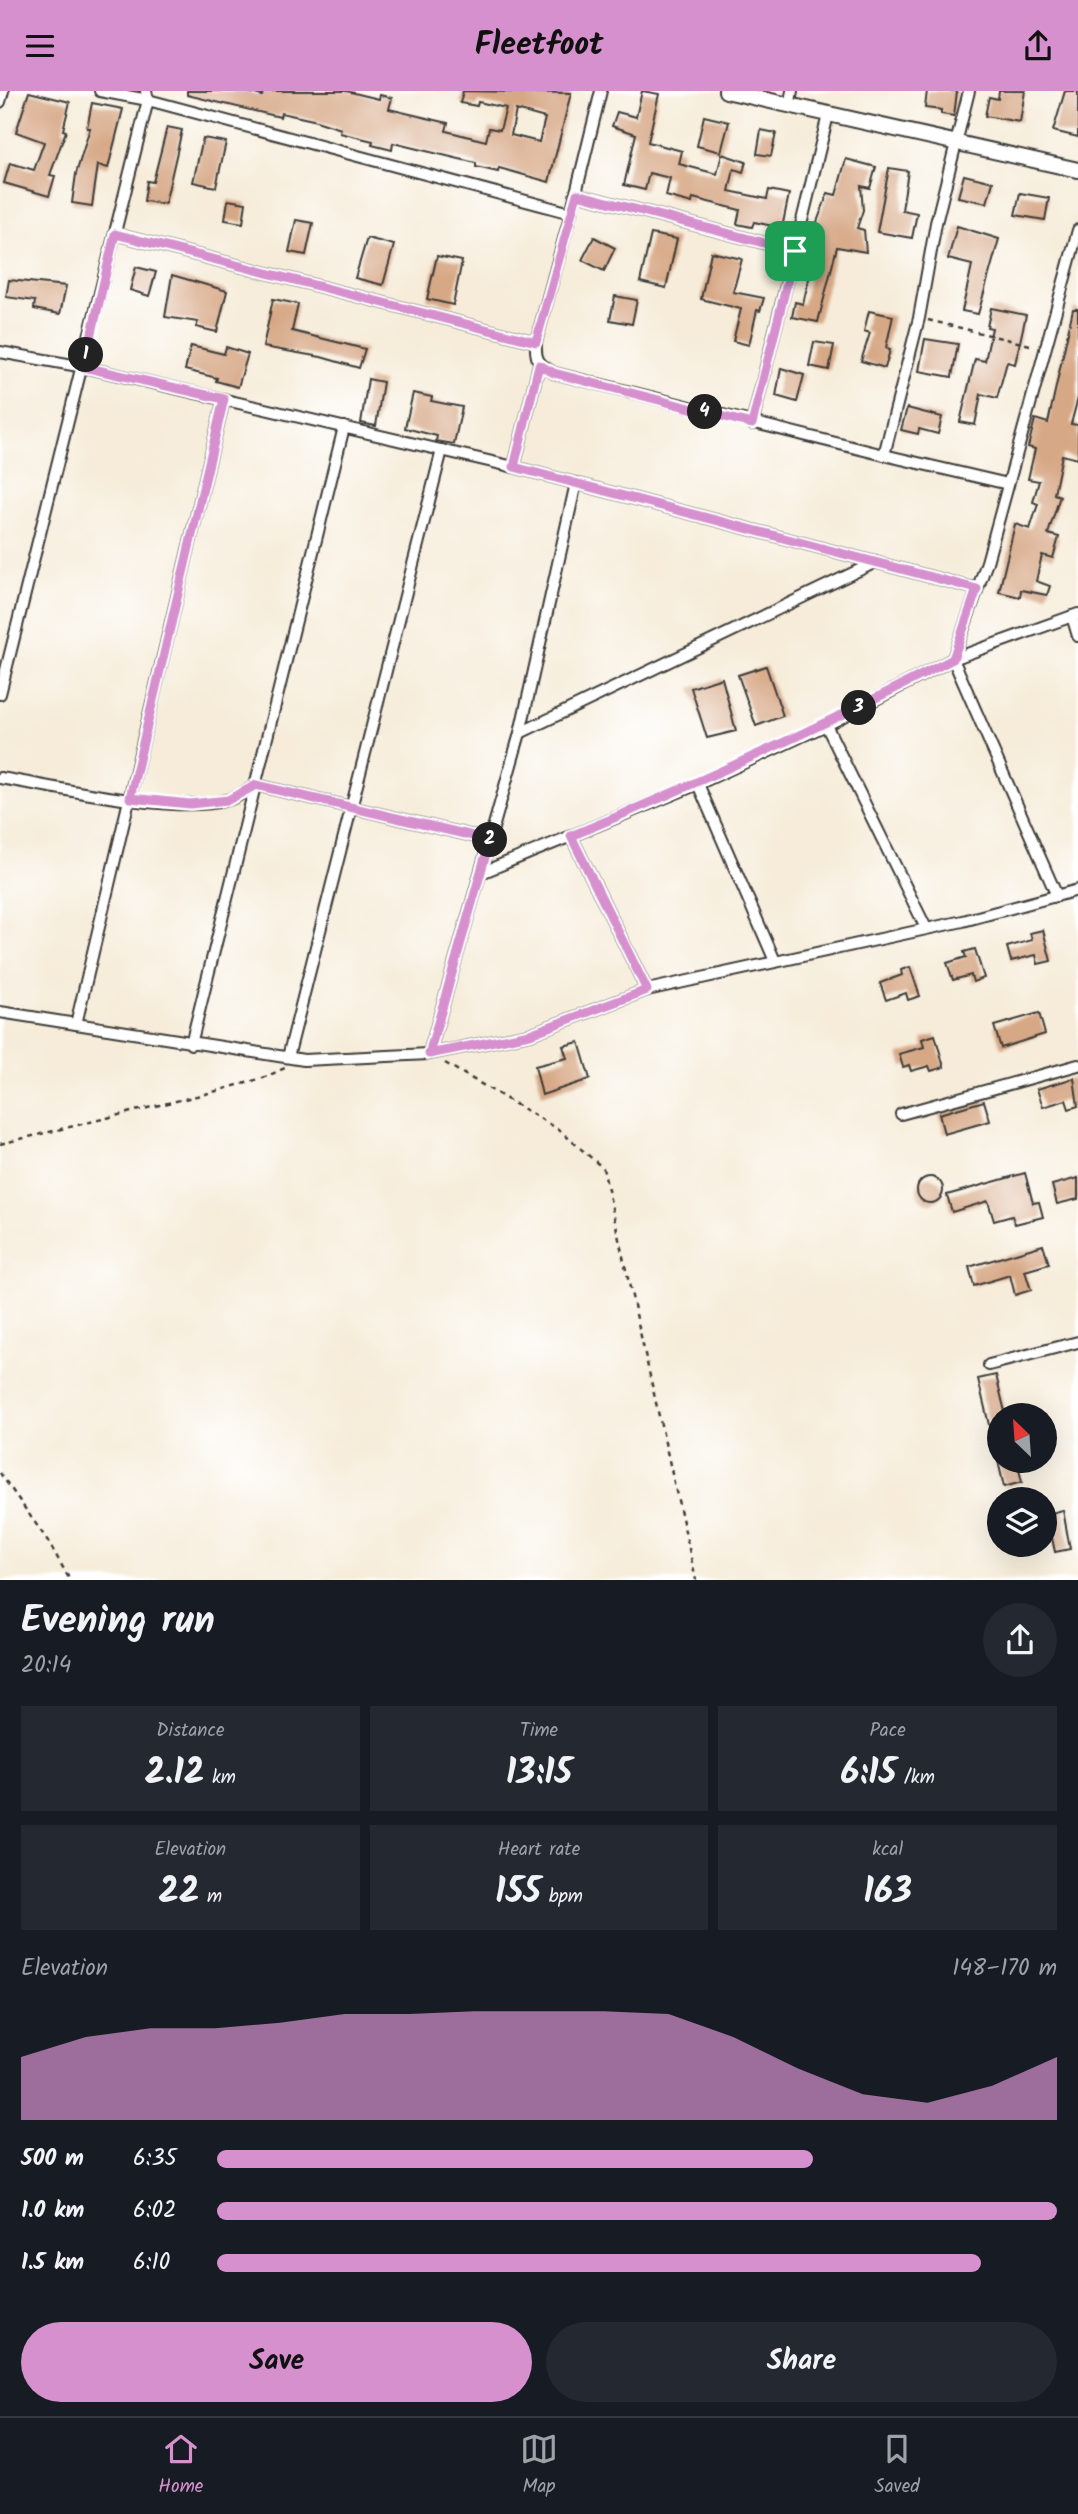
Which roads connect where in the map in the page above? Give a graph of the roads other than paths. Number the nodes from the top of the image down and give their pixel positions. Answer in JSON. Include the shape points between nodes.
{"nodes":[{"id":1,"x":3,"y":91,"type":"edge"},
{"id":2,"x":100,"y":91,"type":"edge"},
{"id":3,"x":601,"y":91,"type":"edge"},
{"id":4,"x":726,"y":91,"type":"edge"},
{"id":5,"x":969,"y":91,"type":"edge"},
{"id":6,"x":147,"y":95,"type":"edge"},
{"id":7,"x":790,"y":98,"type":"edge"},
{"id":8,"x":0,"y":102,"type":"edge"},
{"id":9,"x":828,"y":115,"type":"junction"},
{"id":10,"x":957,"y":142,"type":"junction"},
{"id":11,"x":1078,"y":170,"type":"edge"},
{"id":12,"x":577,"y":194,"type":"junction"},
{"id":13,"x":571,"y":213,"type":"junction"},
{"id":14,"x":1078,"y":230,"type":"edge"},
{"id":15,"x":115,"y":234,"type":"junction"},
{"id":16,"x":795,"y":251,"type":"junction"},
{"id":17,"x":536,"y":342,"type":"junction"},
{"id":18,"x":0,"y":352,"type":"edge"},
{"id":19,"x":539,"y":365,"type":"junction"},
{"id":20,"x":84,"y":367,"type":"junction"},
{"id":21,"x":224,"y":399,"type":"junction"},
{"id":22,"x":752,"y":424,"type":"junction"},
{"id":23,"x":344,"y":427,"type":"junction"},
{"id":24,"x":442,"y":450,"type":"junction"},
{"id":25,"x":884,"y":455,"type":"junction"},
{"id":26,"x":514,"y":467,"type":"junction"},
{"id":27,"x":576,"y":483,"type":"junction"},
{"id":28,"x":1008,"y":484,"type":"junction"},
{"id":29,"x":876,"y":562,"type":"junction"},
{"id":30,"x":977,"y":589,"type":"junction"},
{"id":31,"x":1075,"y":615,"type":"edge"},
{"id":32,"x":1078,"y":636,"type":"edge"},
{"id":33,"x":953,"y":659,"type":"junction"},
{"id":34,"x":0,"y":694,"type":"edge"},
{"id":35,"x":827,"y":725,"type":"junction"},
{"id":36,"x":520,"y":733,"type":"junction"},
{"id":37,"x":0,"y":778,"type":"edge"},
{"id":38,"x":698,"y":783,"type":"junction"},
{"id":39,"x":256,"y":785,"type":"junction"},
{"id":40,"x":130,"y":798,"type":"junction"},
{"id":41,"x":352,"y":806,"type":"junction"},
{"id":42,"x":571,"y":836,"type":"junction"},
{"id":43,"x":490,"y":840,"type":"junction"},
{"id":44,"x":481,"y":873,"type":"junction"},
{"id":45,"x":1078,"y":890,"type":"edge"},
{"id":46,"x":1058,"y":896,"type":"junction"},
{"id":47,"x":926,"y":929,"type":"junction"},
{"id":48,"x":775,"y":961,"type":"junction"},
{"id":49,"x":647,"y":990,"type":"junction"},
{"id":50,"x":0,"y":1012,"type":"edge"},
{"id":51,"x":76,"y":1024,"type":"junction"},
{"id":52,"x":191,"y":1044,"type":"junction"},
{"id":53,"x":429,"y":1054,"type":"junction"},
{"id":54,"x":288,"y":1057,"type":"junction"},
{"id":55,"x":1078,"y":1065,"type":"edge"},
{"id":56,"x":901,"y":1114,"type":"dead end"},
{"id":57,"x":1078,"y":1342,"type":"edge"},
{"id":58,"x":989,"y":1365,"type":"dead end"}],
"edges":[{"from":1,"to":8,"type":"street"},
{"from":2,"to":6,"type":"street"},
{"from":3,"to":12,"type":"street"},
{"from":4,"to":7,"type":"street"},
{"from":5,"to":10,"type":"street"},
{"from":6,"to":13,"type":"street"},
{"from":6,"to":15,"type":"street"},
{"from":7,"to":9,"type":"street"},
{"from":9,"to":10,"type":"street"},
{"from":9,"to":16,"type":"street"},
{"from":10,"to":11,"type":"street"},
{"from":10,"to":25,"type":"street"},
{"from":12,"to":13,"type":"street"},
{"from":12,"to":16,"type":"street"},
{"from":13,"to":17,"type":"street"},
{"from":14,"to":28,"type":"street"},
{"from":15,"to":17,"type":"street"},
{"from":15,"to":20,"type":"street"},
{"from":16,"to":22,"type":"street"},
{"from":17,"to":19,"type":"street"},
{"from":18,"to":20,"type":"street"},
{"from":19,"to":22,"type":"street","via":[[554,373]]},
{"from":19,"to":26,"type":"street"},
{"from":20,"to":21,"type":"street"},
{"from":20,"to":34,"type":"street"},
{"from":21,"to":23,"type":"street"},
{"from":21,"to":40,"type":"street"},
{"from":22,"to":25,"type":"street"},
{"from":23,"to":24,"type":"street"},
{"from":23,"to":39,"type":"street"},
{"from":24,"to":26,"type":"street"},
{"from":24,"to":41,"type":"street"},
{"from":25,"to":28,"type":"street"},
{"from":26,"to":27,"type":"street"},
{"from":27,"to":29,"type":"street"},
{"from":27,"to":36,"type":"street"},
{"from":28,"to":30,"type":"street"},
{"from":29,"to":30,"type":"street"},
{"from":29,"to":36,"type":"street"},
{"from":30,"to":33,"type":"street"},
{"from":31,"to":32,"type":"street"},
{"from":31,"to":33,"type":"street"},
{"from":33,"to":35,"type":"street"},
{"from":33,"to":46,"type":"street"},
{"from":35,"to":38,"type":"street"},
{"from":35,"to":47,"type":"street"},
{"from":36,"to":43,"type":"street"},
{"from":37,"to":40,"type":"street"},
{"from":38,"to":42,"type":"street"},
{"from":38,"to":48,"type":"street"},
{"from":39,"to":40,"type":"street","via":[[228,800],[190,804]]},
{"from":39,"to":41,"type":"street"},
{"from":39,"to":52,"type":"street"},
{"from":40,"to":51,"type":"street"},
{"from":41,"to":43,"type":"street"},
{"from":41,"to":54,"type":"street"},
{"from":42,"to":44,"type":"street"},
{"from":42,"to":49,"type":"street"},
{"from":43,"to":44,"type":"street"},
{"from":44,"to":53,"type":"street"},
{"from":45,"to":46,"type":"street"},
{"from":46,"to":47,"type":"street"},
{"from":47,"to":48,"type":"street"},
{"from":48,"to":49,"type":"street"},
{"from":49,"to":53,"type":"street","via":[[530,1034]]},
{"from":50,"to":51,"type":"street"},
{"from":51,"to":52,"type":"street"},
{"from":52,"to":54,"type":"street"},
{"from":53,"to":54,"type":"street"},
{"from":55,"to":56,"type":"street"},
{"from":57,"to":58,"type":"street"}]}
